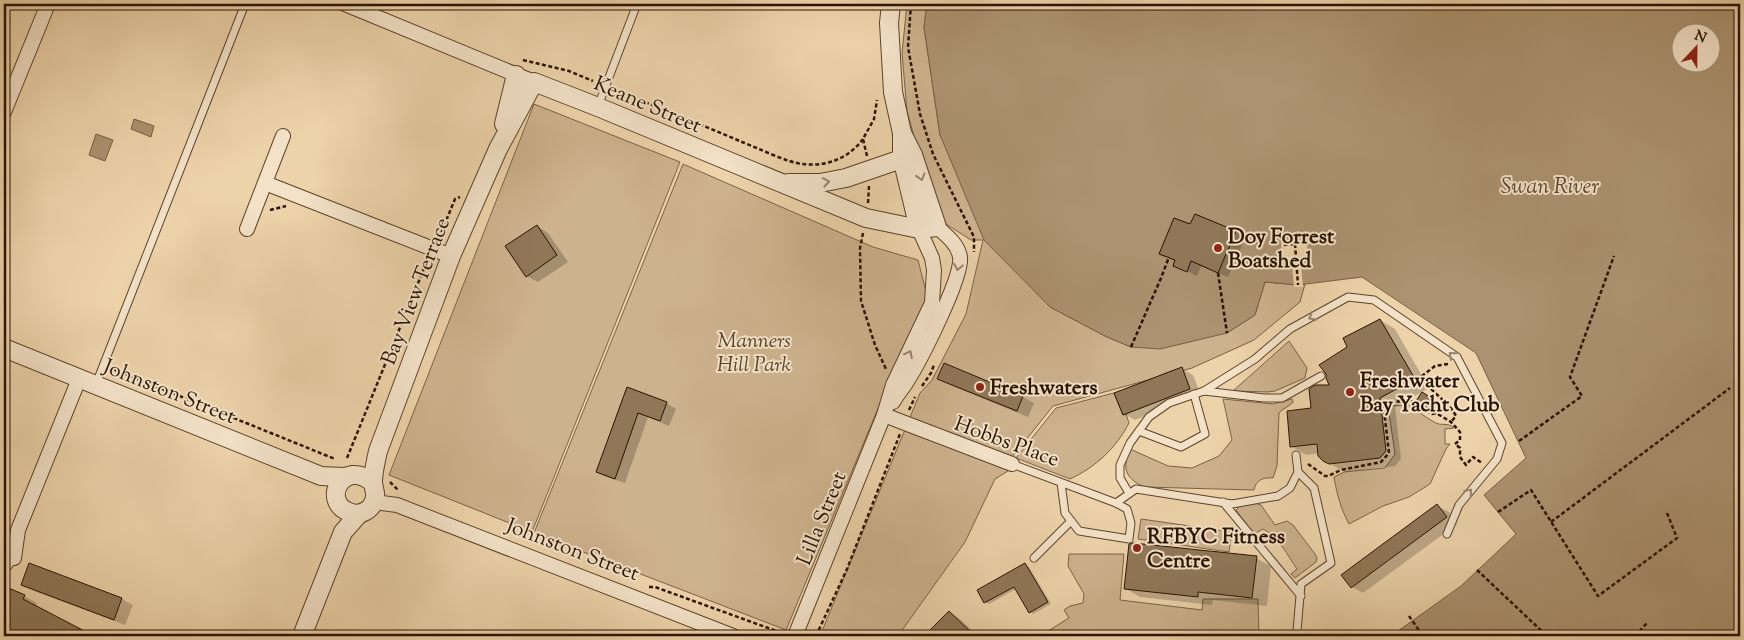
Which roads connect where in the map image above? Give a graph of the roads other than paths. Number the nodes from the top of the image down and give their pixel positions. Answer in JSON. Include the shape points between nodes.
{"nodes":[{"id":1,"x":48,"y":4,"type":"edge"},
{"id":2,"x":245,"y":4,"type":"edge"},
{"id":3,"x":345,"y":4,"type":"edge"},
{"id":4,"x":637,"y":4,"type":"edge"},
{"id":5,"x":891,"y":4,"type":"edge"},
{"id":6,"x":516,"y":75,"type":"junction"},
{"id":7,"x":534,"y":82,"type":"junction"},
{"id":8,"x":598,"y":106,"type":"junction"},
{"id":9,"x":4,"y":112,"type":"edge"},
{"id":10,"x":283,"y":136,"type":"dead end"},
{"id":11,"x":498,"y":149,"type":"junction"},
{"id":12,"x":908,"y":156,"type":"junction"},
{"id":13,"x":778,"y":182,"type":"junction"},
{"id":14,"x":265,"y":183,"type":"junction"},
{"id":15,"x":937,"y":227,"type":"junction"},
{"id":16,"x":247,"y":229,"type":"dead end"},
{"id":17,"x":919,"y":229,"type":"junction"},
{"id":18,"x":450,"y":256,"type":"junction"},
{"id":19,"x":4,"y":348,"type":"edge"},
{"id":20,"x":1321,"y":376,"type":"dead end"},
{"id":21,"x":79,"y":379,"type":"junction"},
{"id":22,"x":96,"y":384,"type":"junction"},
{"id":23,"x":1204,"y":391,"type":"junction"},
{"id":24,"x":1194,"y":394,"type":"junction"},
{"id":25,"x":884,"y":415,"type":"junction"},
{"id":26,"x":1139,"y":430,"type":"junction"},
{"id":27,"x":378,"y":451,"type":"junction"},
{"id":28,"x":1296,"y":455,"type":"dead end"},
{"id":29,"x":1012,"y":464,"type":"joint"},
{"id":30,"x":1298,"y":472,"type":"junction"},
{"id":31,"x":1061,"y":483,"type":"junction"},
{"id":32,"x":345,"y":487,"type":"junction"},
{"id":33,"x":374,"y":492,"type":"junction"},
{"id":34,"x":1129,"y":494,"type":"junction"},
{"id":35,"x":1223,"y":502,"type":"junction"},
{"id":36,"x":1116,"y":503,"type":"junction"},
{"id":37,"x":359,"y":514,"type":"junction"},
{"id":38,"x":1071,"y":521,"type":"junction"},
{"id":39,"x":343,"y":532,"type":"junction"},
{"id":40,"x":1447,"y":534,"type":"dead end"},
{"id":41,"x":14,"y":558,"type":"joint"},
{"id":42,"x":1034,"y":558,"type":"dead end"},
{"id":43,"x":4,"y":572,"type":"edge"},
{"id":44,"x":1301,"y":596,"type":"junction"},
{"id":45,"x":1297,"y":631,"type":"dead end"},
{"id":46,"x":302,"y":636,"type":"edge"},
{"id":47,"x":733,"y":636,"type":"edge"},
{"id":48,"x":795,"y":636,"type":"edge"}],
"edges":[{"from":1,"to":9,"type":"street"},
{"from":2,"to":22,"type":"lane"},
{"from":3,"to":6,"type":"street","name":"Keane Street"},
{"from":4,"to":8,"type":"lane"},
{"from":5,"to":12,"type":"street","via":[[893,92]]},
{"from":6,"to":7,"type":"street","name":"Keane Street"},
{"from":6,"to":11,"type":"street","name":"Bay View Terrace"},
{"from":7,"to":8,"type":"street","name":"Keane Street"},
{"from":7,"to":11,"type":"street","name":"Bay View Terrace"},
{"from":8,"to":13,"type":"street","name":"Keane Street"},
{"from":10,"to":14,"type":"street"},
{"from":11,"to":18,"type":"street","name":"Bay View Terrace"},
{"from":13,"to":12,"type":"street","one_way":true,"via":[[837,180]]},
{"from":12,"to":15,"type":"street","one_way":true},
{"from":12,"to":17,"type":"street"},
{"from":13,"to":17,"type":"street","name":"Keane Street","via":[[866,218]]},
{"from":14,"to":16,"type":"street"},
{"from":14,"to":18,"type":"street"},
{"from":15,"to":17,"type":"street","name":"Keane Street"},
{"from":15,"to":25,"type":"street","name":"Lilla Street","one_way":true,"via":[[957,247],[960,256],[958,271],[945,306],[907,382]]},
{"from":25,"to":17,"type":"street","name":"Lilla Street","one_way":true,"via":[[893,385],[932,303],[932,258]]},
{"from":18,"to":27,"type":"street","name":"Bay View Terrace"},
{"from":19,"to":21,"type":"street","name":"Johnston Street"},
{"from":20,"to":23,"type":"lane","via":[[1282,398]]},
{"from":21,"to":22,"type":"street","name":"Johnston Street"},
{"from":21,"to":41,"type":"street","via":[[18,530]]},
{"from":22,"to":32,"type":"street","name":"Johnston Street"},
{"from":23,"to":24,"type":"lane"},
{"from":40,"to":23,"type":"lane","one_way":true,"via":[[1459,505],[1497,459],[1502,443],[1457,357],[1374,300],[1348,297],[1290,329],[1256,360]]},
{"from":24,"to":26,"type":"lane","via":[[1168,403],[1149,417]]},
{"from":24,"to":26,"type":"lane","via":[[1205,434],[1181,447]]},
{"from":25,"to":29,"type":"street","name":"Hobbs Place"},
{"from":25,"to":48,"type":"street","name":"Lilla Street"},
{"from":26,"to":34,"type":"lane","via":[[1120,465],[1120,478]]},
{"from":27,"to":32,"type":"street","name":"Bay View Terrace"},
{"from":27,"to":33,"type":"street","name":"Bay View Terrace"},
{"from":28,"to":30,"type":"lane"},
{"from":29,"to":31,"type":"lane","name":"Hobbs Place"},
{"from":30,"to":35,"type":"lane","via":[[1290,488],[1278,496],[1232,504]]},
{"from":30,"to":44,"type":"lane","via":[[1314,488],[1331,563],[1301,584]]},
{"from":31,"to":36,"type":"lane","name":"Hobbs Place"},
{"from":31,"to":38,"type":"lane","via":[[1065,514]]},
{"from":32,"to":33,"type":"street","via":[[363,476]]},
{"from":32,"to":37,"type":"street","via":[[348,512]]},
{"from":32,"to":39,"type":"street"},
{"from":33,"to":37,"type":"street","via":[[366,511]]},
{"from":33,"to":47,"type":"street","name":"Johnston Street","via":[[396,505]]},
{"from":34,"to":35,"type":"lane","via":[[1136,489]]},
{"from":34,"to":36,"type":"lane"},
{"from":35,"to":44,"type":"lane"},
{"from":36,"to":38,"type":"lane","via":[[1127,509],[1131,523],[1129,539],[1079,531]]},
{"from":37,"to":39,"type":"street"},
{"from":38,"to":42,"type":"lane"},
{"from":39,"to":46,"type":"street"},
{"from":41,"to":43,"type":"lane"},
{"from":44,"to":45,"type":"lane"}]}
